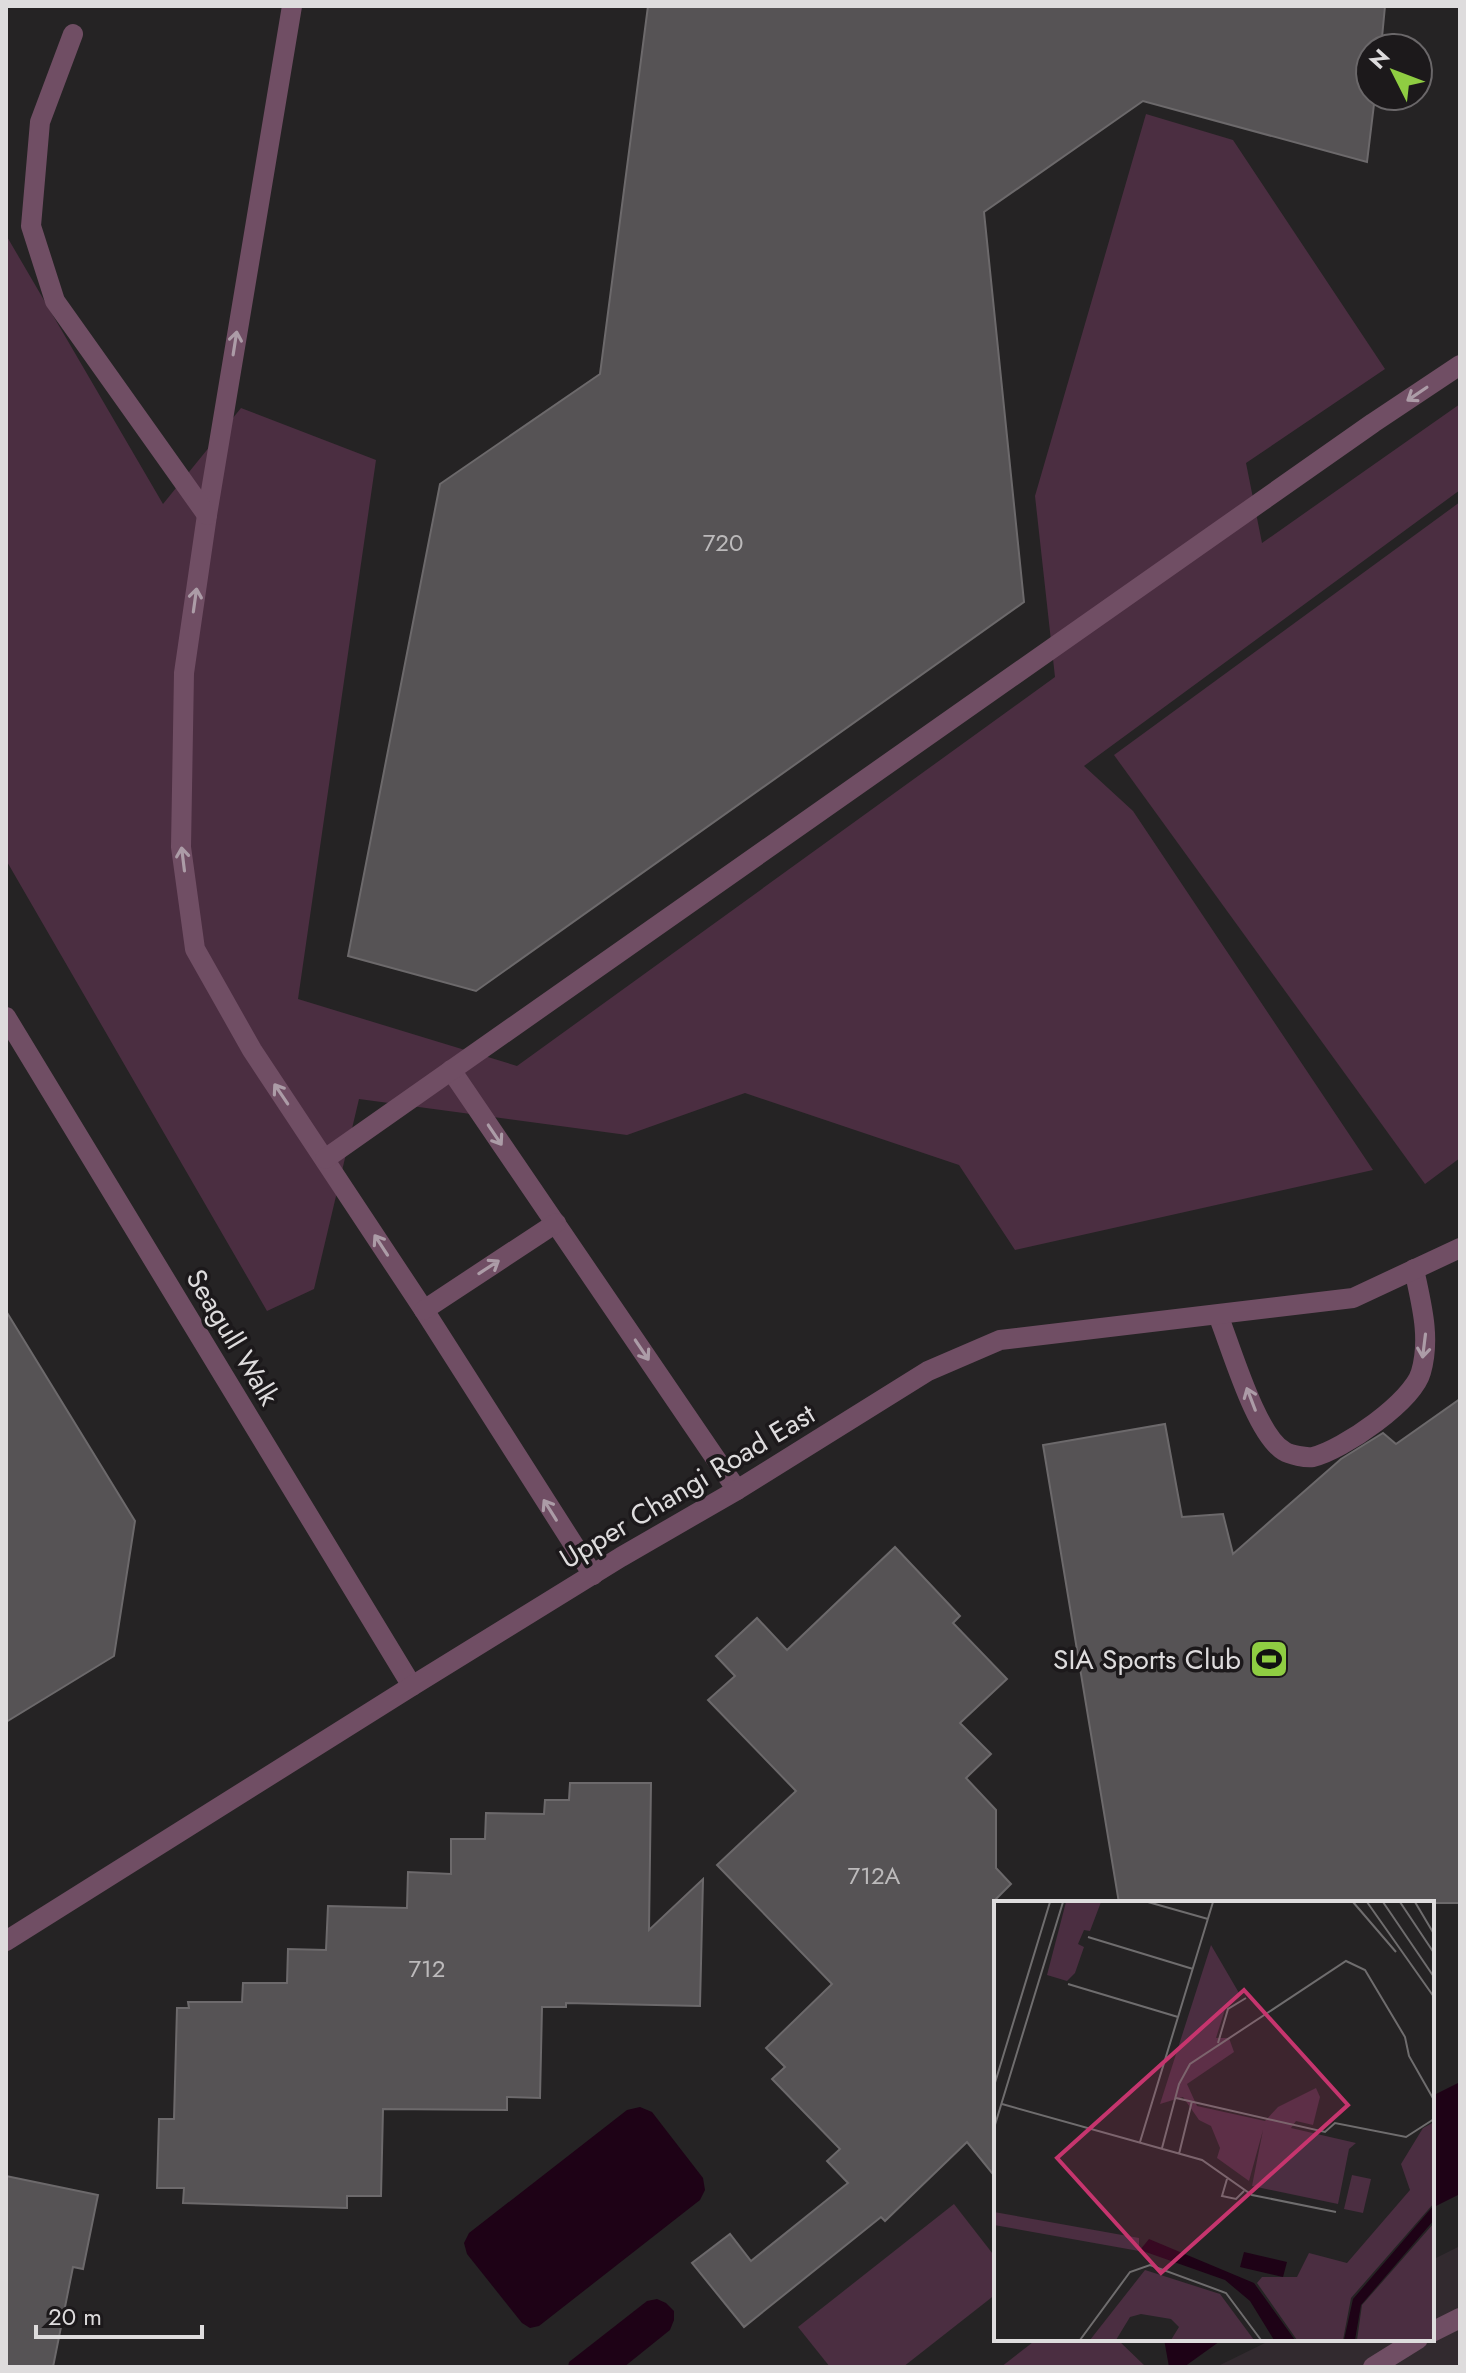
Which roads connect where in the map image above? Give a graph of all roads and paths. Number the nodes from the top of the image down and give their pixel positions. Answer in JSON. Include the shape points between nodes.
{"nodes":[{"id":1,"x":292,"y":6,"type":"edge"},
{"id":2,"x":73,"y":34,"type":"dead end"},
{"id":3,"x":1460,"y":365,"type":"edge"},
{"id":4,"x":207,"y":515,"type":"junction"},
{"id":5,"x":6,"y":1017,"type":"edge"},
{"id":6,"x":451,"y":1070,"type":"junction"},
{"id":7,"x":325,"y":1159,"type":"junction"},
{"id":8,"x":556,"y":1223,"type":"junction"},
{"id":9,"x":1460,"y":1248,"type":"edge"},
{"id":10,"x":1414,"y":1269,"type":"junction"},
{"id":11,"x":424,"y":1310,"type":"junction"},
{"id":12,"x":1218,"y":1315,"type":"junction"},
{"id":13,"x":737,"y":1490,"type":"junction"},
{"id":14,"x":593,"y":1575,"type":"junction"},
{"id":15,"x":412,"y":1686,"type":"junction"},
{"id":16,"x":6,"y":1941,"type":"edge"},
{"id":17,"x":1460,"y":2318,"type":"edge"},
{"id":18,"x":1434,"y":2331,"type":"edge"},
{"id":19,"x":1415,"y":2341,"type":"edge"},
{"id":20,"x":1373,"y":2367,"type":"edge"}],
"edges":[{"from":4,"to":1,"type":"street","one_way":true},
{"from":2,"to":4,"type":"street","via":[[40,122],[31,226],[55,301]]},
{"from":3,"to":6,"type":"street","one_way":true},
{"from":7,"to":4,"type":"street","one_way":true,"via":[[252,1050],[195,949],[181,847],[184,673]]},
{"from":5,"to":15,"type":"street","name":"Seagull Walk"},
{"from":6,"to":7,"type":"street"},
{"from":6,"to":8,"type":"street","one_way":true},
{"from":11,"to":7,"type":"street","one_way":true},
{"from":11,"to":8,"type":"street","one_way":true},
{"from":8,"to":13,"type":"street","one_way":true},
{"from":9,"to":10,"type":"street","name":"Upper Changi Road East"},
{"from":10,"to":12,"type":"street","name":"Upper Changi Road East","via":[[1353,1298]]},
{"from":10,"to":12,"type":"street","one_way":true,"via":[[1427,1329],[1421,1374],[1398,1405],[1347,1443],[1311,1458],[1284,1451],[1264,1432]]},
{"from":14,"to":11,"type":"street","one_way":true},
{"from":12,"to":13,"type":"street","name":"Upper Changi Road East","via":[[1000,1340],[928,1371]]},
{"from":13,"to":14,"type":"street","name":"Upper Changi Road East"},
{"from":14,"to":15,"type":"street","name":"Upper Changi Road East"},
{"from":15,"to":16,"type":"street","name":"Upper Changi Road East"},
{"from":17,"to":18,"type":"street"},
{"from":19,"to":20,"type":"street"}]}
